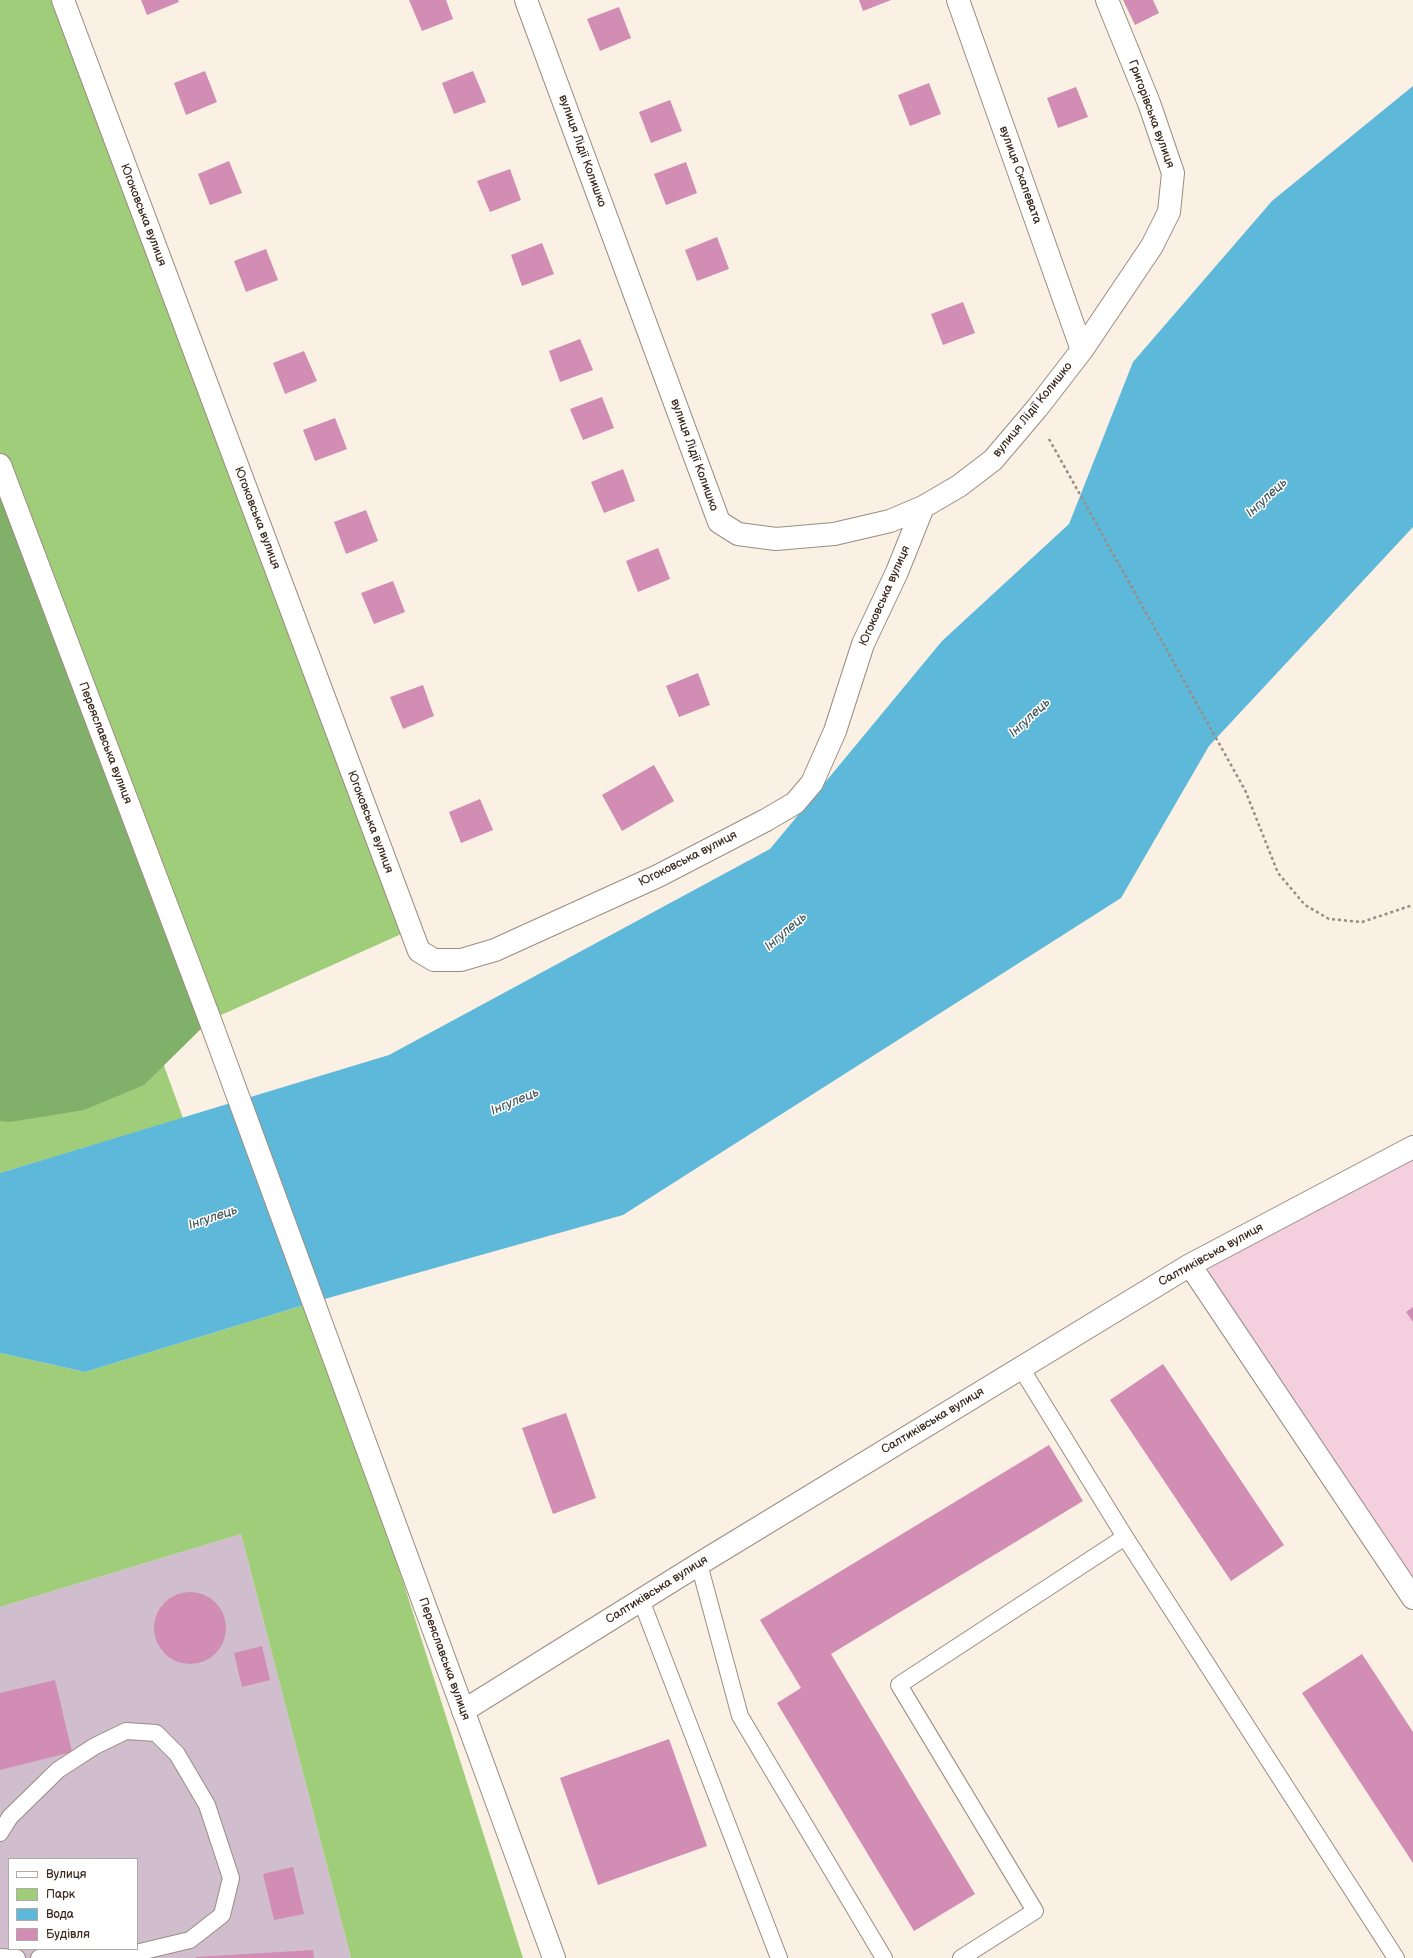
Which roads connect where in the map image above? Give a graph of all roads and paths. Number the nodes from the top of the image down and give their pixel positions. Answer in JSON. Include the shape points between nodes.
{"nodes":[{"id":1,"x":62,"y":0,"type":"edge"},
{"id":2,"x":526,"y":0,"type":"edge"},
{"id":3,"x":958,"y":0,"type":"edge"},
{"id":4,"x":1107,"y":0,"type":"edge"},
{"id":5,"x":1082,"y":350,"type":"junction"},
{"id":6,"x":1047,"y":436,"type":"dead end"},
{"id":7,"x":0,"y":466,"type":"edge"},
{"id":8,"x":924,"y":507,"type":"junction"},
{"id":9,"x":1413,"y":905,"type":"edge"},
{"id":10,"x":1413,"y":1147,"type":"edge"},
{"id":11,"x":1190,"y":1265,"type":"junction"},
{"id":12,"x":1021,"y":1368,"type":"junction"},
{"id":13,"x":1125,"y":1537,"type":"junction"},
{"id":14,"x":699,"y":1564,"type":"junction"},
{"id":15,"x":1413,"y":1598,"type":"edge"},
{"id":16,"x":641,"y":1600,"type":"junction"},
{"id":17,"x":463,"y":1711,"type":"junction"},
{"id":18,"x":0,"y":1834,"type":"edge"},
{"id":19,"x":0,"y":1957,"type":"edge"},
{"id":20,"x":17,"y":1958,"type":"edge"},
{"id":21,"x":39,"y":1958,"type":"edge"},
{"id":22,"x":554,"y":1958,"type":"edge"},
{"id":23,"x":779,"y":1958,"type":"edge"},
{"id":24,"x":884,"y":1958,"type":"edge"},
{"id":25,"x":961,"y":1958,"type":"edge"},
{"id":26,"x":1396,"y":1958,"type":"edge"}],
"edges":[{"from":1,"to":8,"type":"street","name":"Югоковська вулиця","via":[[418,951],[434,960],[461,960],[495,950],[658,876],[795,803],[812,783],[835,731],[863,644]]},
{"from":2,"to":8,"type":"street","name":"вулиця Лідії Колишко","via":[[719,522],[738,534],[776,539],[841,532],[890,521]]},
{"from":3,"to":5,"type":"street","name":"вулиця Скалевата"},
{"from":4,"to":5,"type":"street","name":"Григорівська вулиця","via":[[1149,104],[1173,174],[1169,212],[1152,246]]},
{"from":5,"to":8,"type":"street","name":"вулиця Лідії Колишко","via":[[993,460],[959,486]]},
{"from":6,"to":9,"type":"path","via":[[1245,790],[1278,873],[1305,905],[1329,919],[1362,922]]},
{"from":7,"to":17,"type":"street","name":"Переяславська вулиця","via":[[210,1020]]},
{"from":10,"to":11,"type":"street","name":"Салтиківська вулиця"},
{"from":11,"to":12,"type":"street","name":"Салтиківська вулиця"},
{"from":11,"to":15,"type":"street"},
{"from":12,"to":13,"type":"lane"},
{"from":12,"to":14,"type":"street","name":"Салтиківська вулиця"},
{"from":13,"to":25,"type":"lane","via":[[898,1685],[1035,1911]]},
{"from":13,"to":26,"type":"lane"},
{"from":14,"to":16,"type":"street","name":"Салтиківська вулиця"},
{"from":14,"to":24,"type":"lane","via":[[740,1716]]},
{"from":16,"to":17,"type":"street","name":"Салтиківська вулиця"},
{"from":16,"to":23,"type":"lane"},
{"from":17,"to":22,"type":"street","name":"Переяславська вулиця"},
{"from":18,"to":21,"type":"lane","via":[[10,1817],[58,1770],[126,1731],[156,1733],[177,1754],[207,1805],[232,1878],[222,1915],[190,1940],[118,1957]]},
{"from":19,"to":20,"type":"lane"}]}
